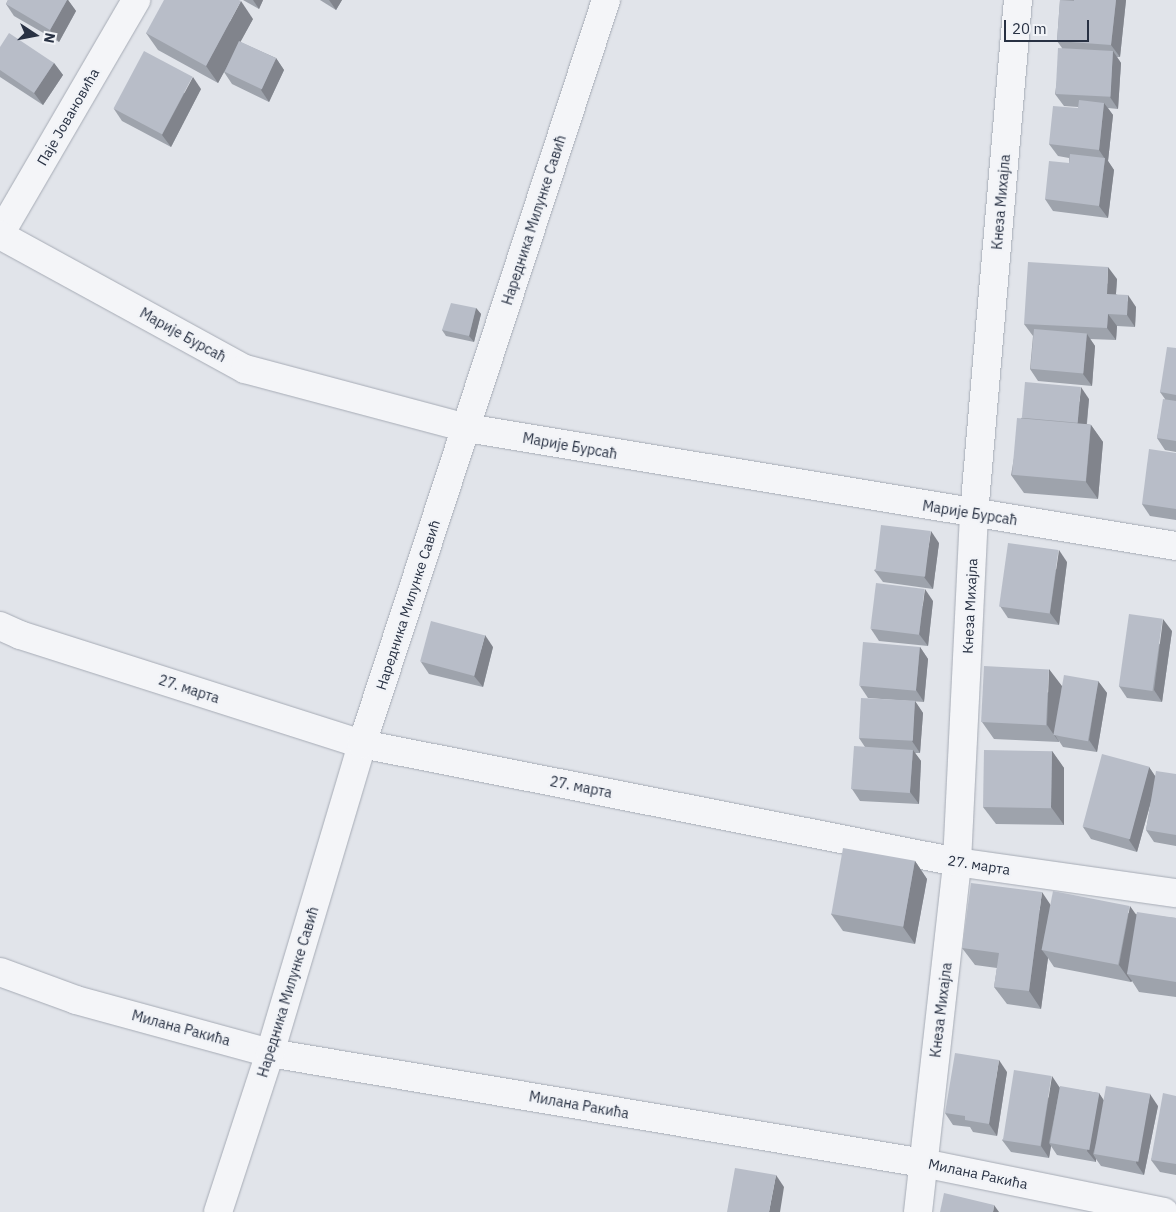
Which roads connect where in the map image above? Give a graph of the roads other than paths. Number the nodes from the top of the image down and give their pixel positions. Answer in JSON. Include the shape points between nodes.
{"nodes":[{"id":1,"x":136,"y":0,"type":"edge"},
{"id":2,"x":606,"y":0,"type":"edge"},
{"id":3,"x":1018,"y":0,"type":"edge"},
{"id":4,"x":0,"y":235,"type":"edge"},
{"id":5,"x":467,"y":428,"type":"junction"},
{"id":6,"x":974,"y":514,"type":"junction"},
{"id":7,"x":1176,"y":546,"type":"edge"},
{"id":8,"x":0,"y":626,"type":"edge"},
{"id":9,"x":362,"y":744,"type":"junction"},
{"id":10,"x":957,"y":862,"type":"junction"},
{"id":11,"x":1176,"y":893,"type":"edge"},
{"id":12,"x":0,"y":972,"type":"edge"},
{"id":13,"x":270,"y":1053,"type":"junction"},
{"id":14,"x":923,"y":1163,"type":"junction"},
{"id":15,"x":218,"y":1212,"type":"edge"},
{"id":16,"x":918,"y":1212,"type":"edge"},
{"id":17,"x":1164,"y":1212,"type":"edge"}],
"edges":[{"from":1,"to":4,"type":"street","name":"Паје Јовановића"},
{"from":2,"to":5,"type":"street","name":"Наредника Милунке Савић"},
{"from":3,"to":6,"type":"street","name":"Кнеза Михајла"},
{"from":4,"to":5,"type":"street","name":"Марије Бурсаћ","via":[[245,369]]},
{"from":5,"to":6,"type":"street","name":"Марије Бурсаћ"},
{"from":5,"to":9,"type":"street","name":"Наредника Милунке Савић"},
{"from":6,"to":7,"type":"street","name":"Марије Бурсаћ"},
{"from":6,"to":10,"type":"street","name":"Кнеза Михајла"},
{"from":8,"to":9,"type":"street","name":"27. марта"},
{"from":9,"to":10,"type":"street","name":"27. марта"},
{"from":9,"to":13,"type":"street","name":"Наредника Милунке Савић"},
{"from":10,"to":11,"type":"street","name":"27. марта"},
{"from":10,"to":14,"type":"street","name":"Кнеза Михајла"},
{"from":12,"to":13,"type":"street","name":"Милана Ракића","via":[[76,1000]]},
{"from":13,"to":14,"type":"street","name":"Милана Ракића"},
{"from":13,"to":15,"type":"street","name":"Наредника Милунке Савић"},
{"from":14,"to":16,"type":"street","name":"Кнеза Михајла"},
{"from":14,"to":17,"type":"street","name":"Милана Ракића"}]}
